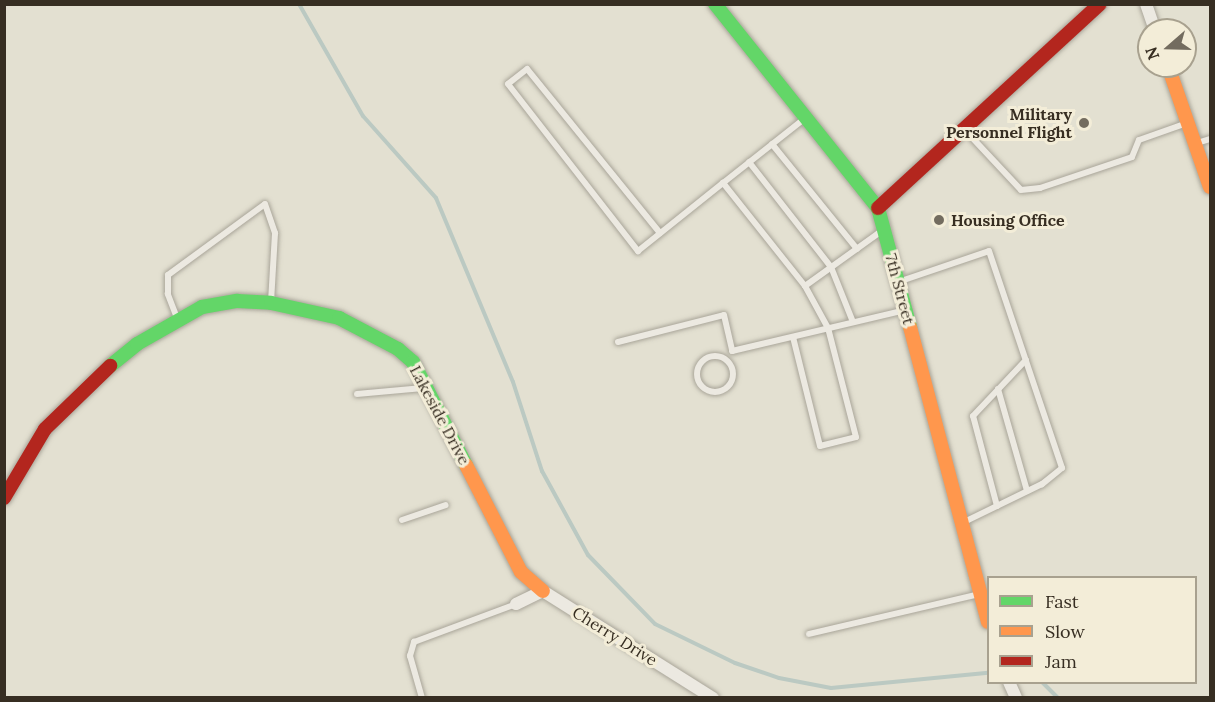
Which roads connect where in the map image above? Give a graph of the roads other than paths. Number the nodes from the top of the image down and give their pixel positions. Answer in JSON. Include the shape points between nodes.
{"nodes":[{"id":1,"x":715,"y":4,"type":"edge"},
{"id":2,"x":1093,"y":7,"type":"edge"},
{"id":3,"x":1172,"y":78,"type":"edge"},
{"id":4,"x":806,"y":118,"type":"junction"},
{"id":5,"x":1188,"y":123,"type":"junction"},
{"id":6,"x":964,"y":129,"type":"junction"},
{"id":7,"x":1210,"y":139,"type":"edge"},
{"id":8,"x":772,"y":144,"type":"junction"},
{"id":9,"x":1195,"y":144,"type":"junction"},
{"id":10,"x":749,"y":162,"type":"junction"},
{"id":11,"x":723,"y":183,"type":"junction"},
{"id":12,"x":1210,"y":187,"type":"edge"},
{"id":13,"x":878,"y":208,"type":"junction"},
{"id":14,"x":884,"y":230,"type":"junction"},
{"id":15,"x":660,"y":233,"type":"junction"},
{"id":16,"x":857,"y":249,"type":"junction"},
{"id":17,"x":831,"y":267,"type":"junction"},
{"id":18,"x":898,"y":282,"type":"junction"},
{"id":19,"x":805,"y":286,"type":"junction"},
{"id":20,"x":271,"y":303,"type":"junction"},
{"id":21,"x":905,"y":309,"type":"junction"},
{"id":22,"x":177,"y":318,"type":"junction"},
{"id":23,"x":853,"y":322,"type":"junction"},
{"id":24,"x":828,"y":328,"type":"junction"},
{"id":25,"x":794,"y":336,"type":"junction"},
{"id":26,"x":618,"y":342,"type":"dead end"},
{"id":27,"x":732,"y":351,"type":"junction"},
{"id":28,"x":726,"y":360,"type":"junction"},
{"id":29,"x":1026,"y":360,"type":"junction"},
{"id":30,"x":427,"y":387,"type":"junction"},
{"id":31,"x":998,"y":389,"type":"junction"},
{"id":32,"x":357,"y":394,"type":"dead end"},
{"id":33,"x":1027,"y":491,"type":"junction"},
{"id":34,"x":4,"y":498,"type":"edge"},
{"id":35,"x":446,"y":505,"type":"dead end"},
{"id":36,"x":997,"y":506,"type":"junction"},
{"id":37,"x":402,"y":520,"type":"dead end"},
{"id":38,"x":961,"y":524,"type":"junction"},
{"id":39,"x":543,"y":591,"type":"junction"},
{"id":40,"x":980,"y":594,"type":"junction"},
{"id":41,"x":516,"y":604,"type":"joint"},
{"id":42,"x":987,"y":618,"type":"edge"},
{"id":43,"x":809,"y":634,"type":"dead end"},
{"id":44,"x":1010,"y":684,"type":"edge"},
{"id":45,"x":422,"y":698,"type":"edge"},
{"id":46,"x":713,"y":698,"type":"edge"},
{"id":47,"x":1016,"y":698,"type":"edge"}],
"edges":[{"from":1,"to":4,"type":"street","name":"7th Street"},
{"from":2,"to":6,"type":"street"},
{"from":3,"to":5,"type":"street"},
{"from":4,"to":8,"type":"lane"},
{"from":4,"to":13,"type":"street","name":"7th Street"},
{"from":5,"to":6,"type":"lane","via":[[1139,140],[1132,157],[1040,188],[1021,190]]},
{"from":5,"to":9,"type":"street"},
{"from":6,"to":13,"type":"street"},
{"from":7,"to":9,"type":"lane"},
{"from":8,"to":10,"type":"lane"},
{"from":8,"to":16,"type":"lane"},
{"from":9,"to":12,"type":"street"},
{"from":10,"to":11,"type":"lane"},
{"from":10,"to":17,"type":"lane"},
{"from":11,"to":15,"type":"lane"},
{"from":11,"to":19,"type":"lane"},
{"from":13,"to":14,"type":"street","name":"7th Street"},
{"from":14,"to":16,"type":"lane"},
{"from":14,"to":18,"type":"street","name":"7th Street"},
{"from":15,"to":15,"type":"lane","via":[[639,251],[508,84],[527,69]]},
{"from":16,"to":17,"type":"lane"},
{"from":17,"to":19,"type":"lane"},
{"from":17,"to":23,"type":"lane"},
{"from":18,"to":21,"type":"street","name":"7th Street"},
{"from":18,"to":29,"type":"lane","via":[[989,251]]},
{"from":19,"to":24,"type":"lane"},
{"from":20,"to":22,"type":"street","name":"Lakeside Drive","via":[[202,306]]},
{"from":20,"to":22,"type":"lane","via":[[276,243],[266,204],[168,274],[168,294]]},
{"from":20,"to":30,"type":"street","name":"Lakeside Drive","via":[[339,318],[398,349],[413,362]]},
{"from":21,"to":23,"type":"lane"},
{"from":21,"to":38,"type":"street","name":"7th Street"},
{"from":22,"to":34,"type":"street","name":"Lakeside Drive","via":[[136,344],[92,380],[39,438]]},
{"from":23,"to":24,"type":"lane"},
{"from":24,"to":25,"type":"lane"},
{"from":24,"to":25,"type":"lane","via":[[856,436],[820,446]]},
{"from":25,"to":27,"type":"lane"},
{"from":26,"to":27,"type":"lane","via":[[724,315]]},
{"from":27,"to":28,"type":"lane"},
{"from":28,"to":28,"type":"lane","via":[[733,376],[727,387],[717,392],[705,389],[698,380],[700,363],[715,356]]},
{"from":29,"to":31,"type":"lane"},
{"from":29,"to":33,"type":"lane","via":[[1062,468]]},
{"from":30,"to":32,"type":"lane"},
{"from":30,"to":39,"type":"street","name":"Lakeside Drive","via":[[521,572]]},
{"from":31,"to":33,"type":"lane"},
{"from":31,"to":36,"type":"lane","via":[[973,416]]},
{"from":33,"to":36,"type":"lane"},
{"from":35,"to":37,"type":"lane"},
{"from":36,"to":38,"type":"lane"},
{"from":38,"to":40,"type":"street","name":"7th Street"},
{"from":39,"to":41,"type":"street"},
{"from":39,"to":46,"type":"street","name":"Cherry Drive"},
{"from":40,"to":42,"type":"street","name":"7th Street"},
{"from":40,"to":43,"type":"lane"},
{"from":41,"to":45,"type":"lane","via":[[414,642],[410,656]]},
{"from":44,"to":47,"type":"street"}]}
